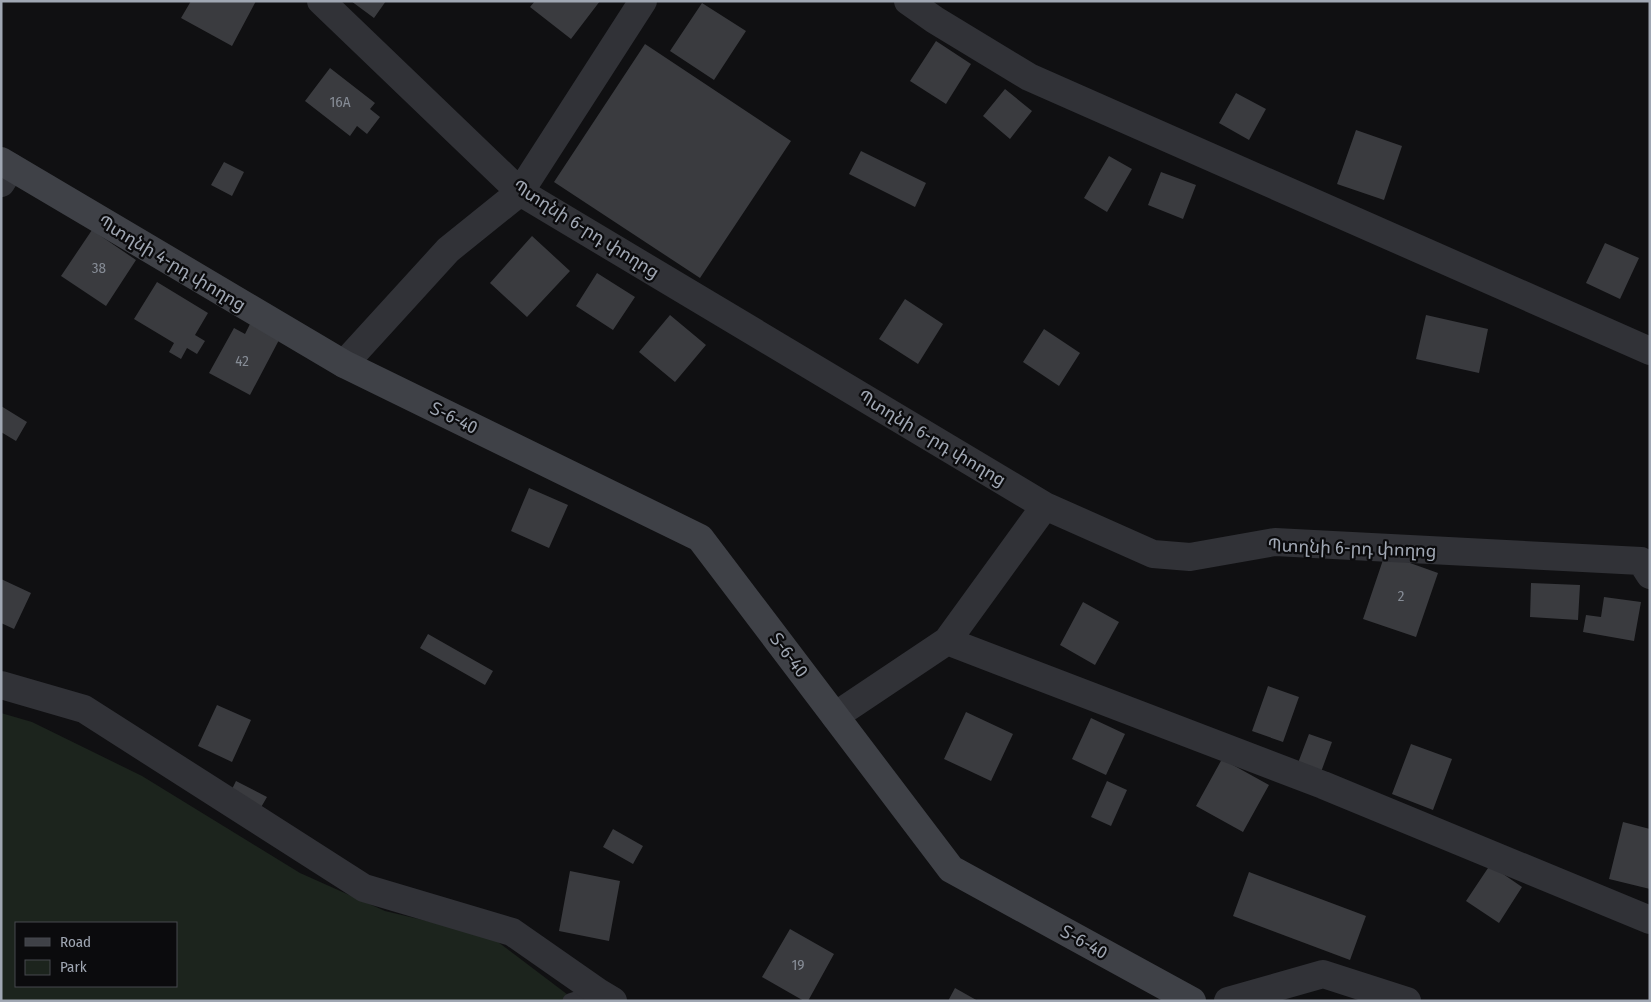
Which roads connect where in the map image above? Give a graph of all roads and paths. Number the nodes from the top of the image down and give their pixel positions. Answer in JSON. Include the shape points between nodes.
{"nodes":[{"id":1,"x":321,"y":1,"type":"edge"},
{"id":2,"x":643,"y":1,"type":"edge"},
{"id":3,"x":908,"y":1,"type":"edge"},
{"id":4,"x":4,"y":170,"type":"edge"},
{"id":5,"x":520,"y":192,"type":"junction"},
{"id":6,"x":1650,"y":351,"type":"edge"},
{"id":7,"x":344,"y":364,"type":"junction"},
{"id":8,"x":1045,"y":506,"type":"junction"},
{"id":9,"x":1647,"y":564,"type":"edge"},
{"id":10,"x":947,"y":641,"type":"junction"},
{"id":11,"x":1,"y":685,"type":"edge"},
{"id":12,"x":835,"y":716,"type":"junction"},
{"id":13,"x":1650,"y":920,"type":"edge"},
{"id":14,"x":605,"y":996,"type":"edge"},
{"id":15,"x":570,"y":1001,"type":"edge"},
{"id":16,"x":1192,"y":1001,"type":"edge"},
{"id":17,"x":1228,"y":1001,"type":"edge"},
{"id":18,"x":1407,"y":1001,"type":"edge"}],
"edges":[{"from":1,"to":5,"type":"street","name":"Պտղնի 6-րդ փողոց"},
{"from":2,"to":5,"type":"street"},
{"from":3,"to":6,"type":"street","via":[[1029,77]]},
{"from":4,"to":7,"type":"street","name":"Պտղնի 4-րդ փողոց","number":"Տ-6-40"},
{"from":5,"to":7,"type":"street","via":[[448,250]]},
{"from":5,"to":8,"type":"street","name":"Պտղնի 6-րդ փողոց"},
{"from":7,"to":12,"type":"street","name":"Տ-6-40","number":"Տ-6-40","via":[[700,538]]},
{"from":8,"to":9,"type":"street","name":"Պտղնի 6-րդ փողոց","via":[[1153,554],[1190,557],[1275,542]]},
{"from":8,"to":10,"type":"street"},
{"from":10,"to":12,"type":"street"},
{"from":10,"to":13,"type":"street","via":[[1323,785]]},
{"from":11,"to":14,"type":"street","via":[[84,709],[364,888],[512,932]]},
{"from":12,"to":16,"type":"street","name":"Տ-6-40","number":"Տ-6-40","via":[[950,869]]},
{"from":14,"to":15,"type":"lane"},
{"from":17,"to":18,"type":"street","via":[[1323,974]]}]}
